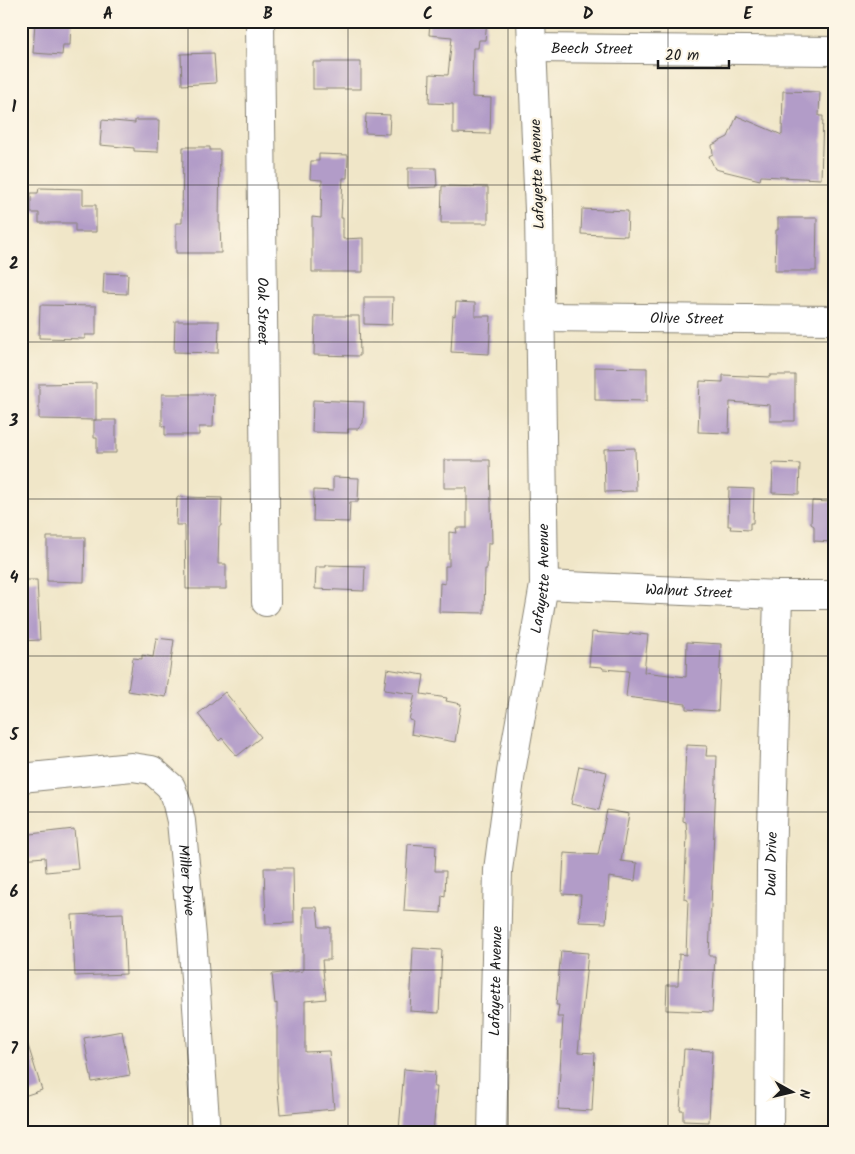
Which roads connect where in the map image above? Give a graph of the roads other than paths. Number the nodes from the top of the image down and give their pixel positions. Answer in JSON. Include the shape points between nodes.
{"nodes":[{"id":1,"x":260,"y":21,"type":"edge"},
{"id":2,"x":531,"y":21,"type":"edge"},
{"id":3,"x":532,"y":48,"type":"junction"},
{"id":4,"x":834,"y":51,"type":"edge"},
{"id":5,"x":541,"y":317,"type":"junction"},
{"id":6,"x":834,"y":320,"type":"edge"},
{"id":7,"x":544,"y":585,"type":"junction"},
{"id":8,"x":778,"y":595,"type":"junction"},
{"id":9,"x":834,"y":595,"type":"edge"},
{"id":10,"x":266,"y":602,"type":"dead end"},
{"id":11,"x":21,"y":778,"type":"edge"},
{"id":12,"x":206,"y":1133,"type":"edge"},
{"id":13,"x":492,"y":1133,"type":"edge"},
{"id":14,"x":769,"y":1133,"type":"edge"}],
"edges":[{"from":1,"to":10,"type":"street","name":"Oak Street"},
{"from":2,"to":3,"type":"street","name":"Lafayette Avenue"},
{"from":3,"to":4,"type":"street","name":"Beech Street"},
{"from":3,"to":5,"type":"street","name":"Lafayette Avenue"},
{"from":5,"to":6,"type":"street","name":"Olive Street"},
{"from":5,"to":7,"type":"street","name":"Lafayette Avenue"},
{"from":7,"to":8,"type":"street","name":"Walnut Street"},
{"from":7,"to":13,"type":"street","name":"Lafayette Avenue","via":[[511,772],[498,870]]},
{"from":8,"to":9,"type":"street","name":"Walnut Street"},
{"from":8,"to":14,"type":"street","name":"Dual Drive"},
{"from":11,"to":12,"type":"street","name":"Miller Drive","via":[[132,767],[152,770],[171,787],[181,820]]}]}
